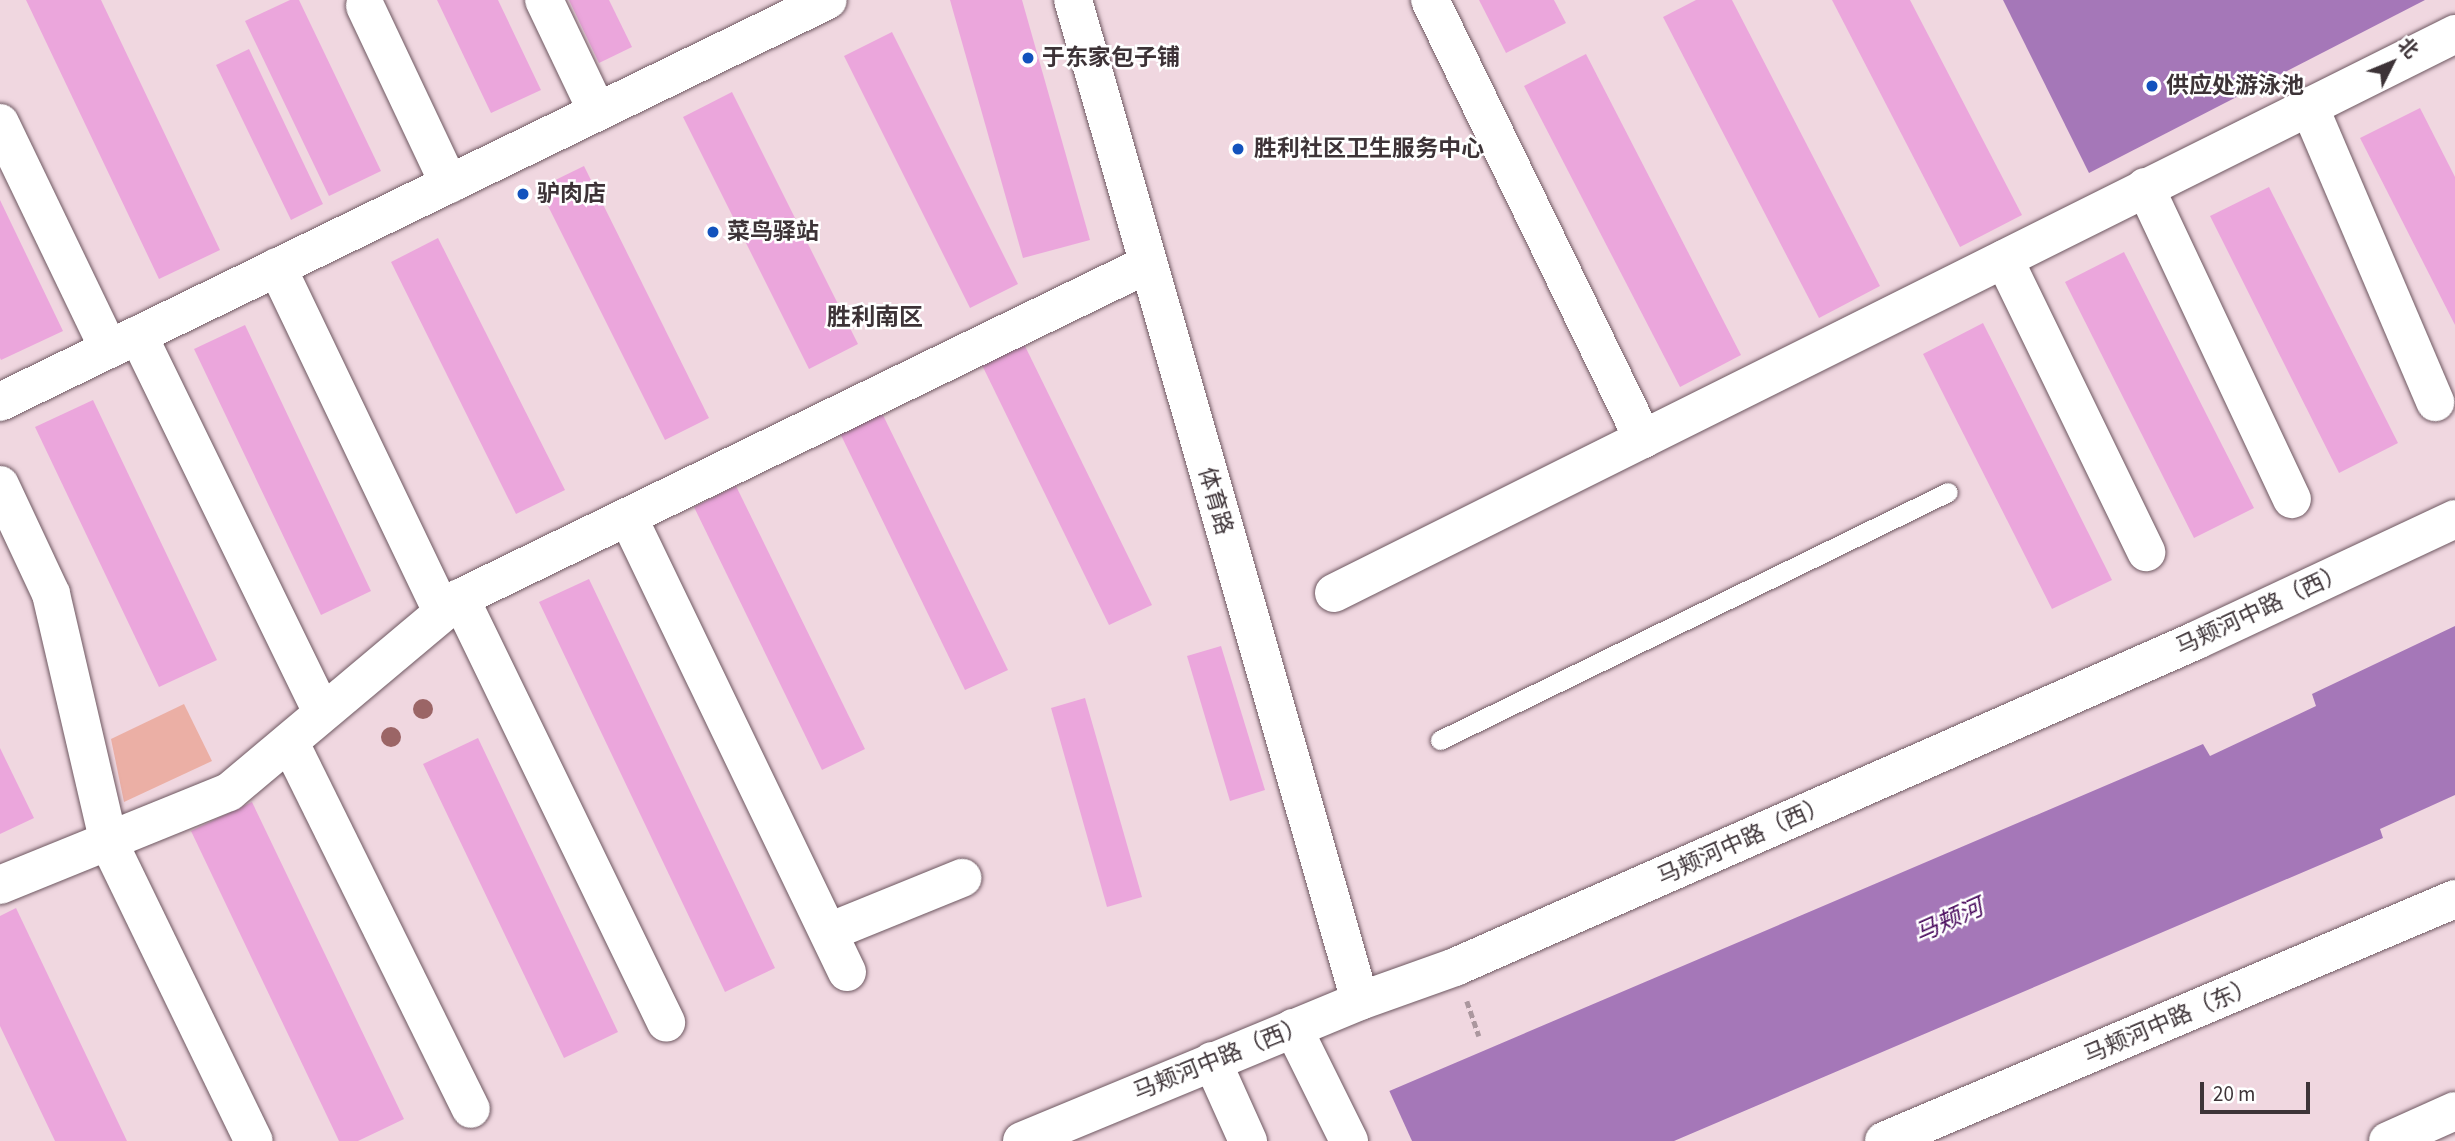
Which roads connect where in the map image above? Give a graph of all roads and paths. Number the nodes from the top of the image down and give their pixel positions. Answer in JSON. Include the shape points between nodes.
{"nodes":[{"id":1,"x":544,"y":0,"type":"edge"},
{"id":2,"x":828,"y":0,"type":"edge"},
{"id":3,"x":1073,"y":0,"type":"edge"},
{"id":4,"x":1430,"y":0,"type":"edge"},
{"id":5,"x":365,"y":6,"type":"dead end"},
{"id":6,"x":2455,"y":34,"type":"edge"},
{"id":7,"x":2309,"y":106,"type":"junction"},
{"id":8,"x":597,"y":111,"type":"junction"},
{"id":9,"x":0,"y":123,"type":"edge"},
{"id":10,"x":449,"y":184,"type":"junction"},
{"id":11,"x":2145,"y":187,"type":"junction"},
{"id":12,"x":2004,"y":259,"type":"junction"},
{"id":13,"x":1146,"y":265,"type":"junction"},
{"id":14,"x":277,"y":267,"type":"junction"},
{"id":15,"x":124,"y":342,"type":"junction"},
{"id":16,"x":0,"y":402,"type":"edge"},
{"id":17,"x":2435,"y":402,"type":"dead end"},
{"id":18,"x":1643,"y":439,"type":"junction"},
{"id":19,"x":0,"y":485,"type":"edge"},
{"id":20,"x":1948,"y":492,"type":"dead end"},
{"id":21,"x":2292,"y":499,"type":"dead end"},
{"id":22,"x":628,"y":517,"type":"junction"},
{"id":23,"x":2455,"y":519,"type":"edge"},
{"id":24,"x":2146,"y":552,"type":"dead end"},
{"id":25,"x":1334,"y":593,"type":"dead end"},
{"id":26,"x":451,"y":604,"type":"junction"},
{"id":27,"x":323,"y":713,"type":"junction"},
{"id":28,"x":1440,"y":740,"type":"dead end"},
{"id":29,"x":290,"y":743,"type":"junction"},
{"id":30,"x":110,"y":843,"type":"junction"},
{"id":31,"x":962,"y":878,"type":"dead end"},
{"id":32,"x":0,"y":885,"type":"edge"},
{"id":33,"x":2455,"y":899,"type":"edge"},
{"id":34,"x":829,"y":932,"type":"junction"},
{"id":35,"x":847,"y":972,"type":"dead end"},
{"id":36,"x":1360,"y":1001,"type":"junction"},
{"id":37,"x":666,"y":1023,"type":"dead end"},
{"id":38,"x":1298,"y":1039,"type":"junction"},
{"id":39,"x":1218,"y":1076,"type":"junction"},
{"id":40,"x":471,"y":1109,"type":"dead end"},
{"id":41,"x":2455,"y":1111,"type":"edge"},
{"id":42,"x":254,"y":1141,"type":"edge"},
{"id":43,"x":1022,"y":1141,"type":"edge"},
{"id":44,"x":1248,"y":1141,"type":"edge"},
{"id":45,"x":1349,"y":1141,"type":"edge"},
{"id":46,"x":1884,"y":1141,"type":"edge"},
{"id":47,"x":2388,"y":1141,"type":"edge"}],
"edges":[{"from":1,"to":8,"type":"street"},
{"from":2,"to":8,"type":"street"},
{"from":3,"to":13,"type":"street","name":"体育路"},
{"from":4,"to":18,"type":"street"},
{"from":5,"to":10,"type":"street"},
{"from":6,"to":7,"type":"street"},
{"from":7,"to":11,"type":"street"},
{"from":7,"to":17,"type":"street"},
{"from":8,"to":10,"type":"street"},
{"from":9,"to":15,"type":"street"},
{"from":10,"to":14,"type":"street"},
{"from":11,"to":12,"type":"street"},
{"from":11,"to":21,"type":"street"},
{"from":12,"to":18,"type":"street"},
{"from":12,"to":24,"type":"street"},
{"from":13,"to":22,"type":"street"},
{"from":13,"to":36,"type":"street","name":"体育路"},
{"from":14,"to":15,"type":"street"},
{"from":14,"to":26,"type":"street"},
{"from":15,"to":16,"type":"street"},
{"from":15,"to":27,"type":"street"},
{"from":18,"to":25,"type":"street"},
{"from":19,"to":30,"type":"street","via":[[51,594]]},
{"from":20,"to":28,"type":"lane"},
{"from":22,"to":26,"type":"street"},
{"from":22,"to":34,"type":"street"},
{"from":23,"to":36,"type":"street","name":"马颊河中路（西）","via":[[2197,640],[1674,872],[1455,967]]},
{"from":26,"to":27,"type":"street"},
{"from":26,"to":37,"type":"street"},
{"from":27,"to":29,"type":"street"},
{"from":29,"to":30,"type":"street","via":[[229,792]]},
{"from":29,"to":40,"type":"street"},
{"from":30,"to":32,"type":"street"},
{"from":30,"to":42,"type":"street"},
{"from":31,"to":34,"type":"street"},
{"from":33,"to":46,"type":"street","name":"马颊河中路（东）"},
{"from":34,"to":35,"type":"street"},
{"from":36,"to":38,"type":"street","name":"马颊河中路（西）"},
{"from":38,"to":39,"type":"street","name":"马颊河中路（西）"},
{"from":38,"to":45,"type":"street"},
{"from":39,"to":43,"type":"street","name":"马颊河中路（西）"},
{"from":39,"to":44,"type":"street"},
{"from":41,"to":47,"type":"street"}]}
